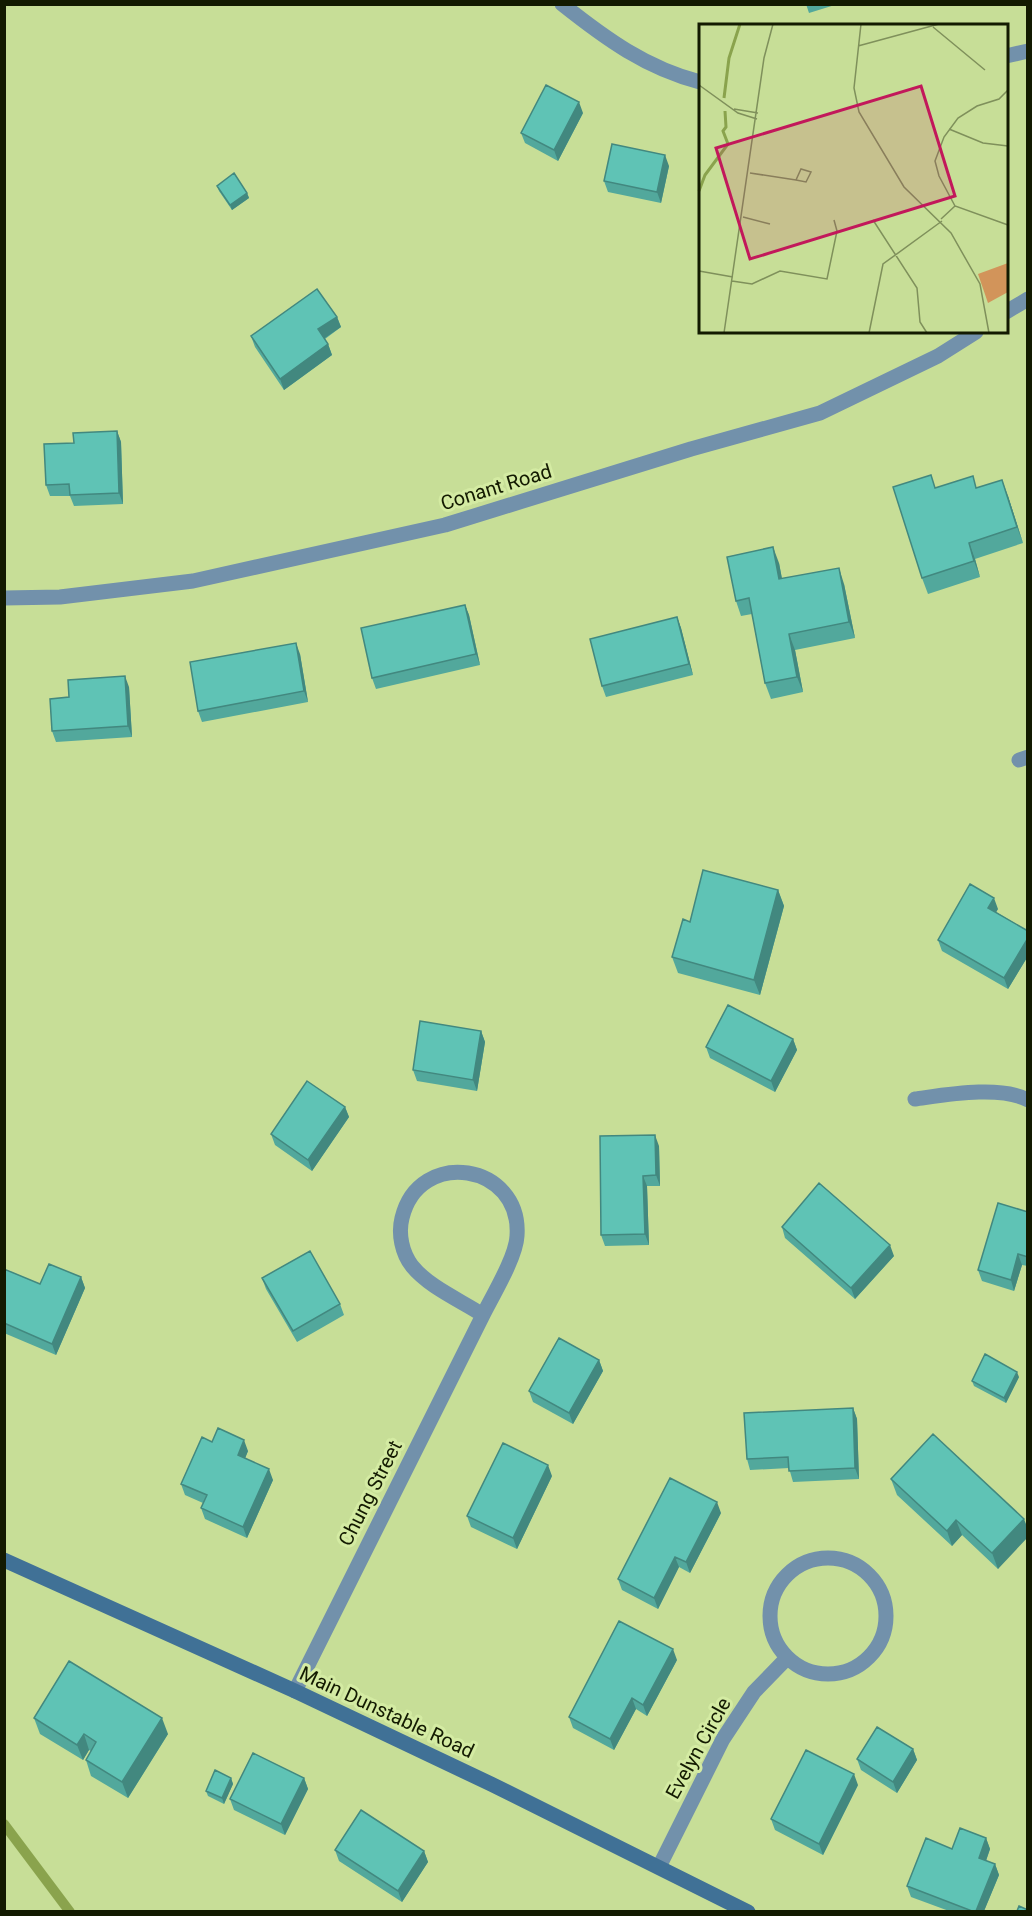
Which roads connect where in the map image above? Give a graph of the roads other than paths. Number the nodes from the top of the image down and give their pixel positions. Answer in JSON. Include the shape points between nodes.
{"nodes":[{"id":1,"x":562,"y":4,"type":"edge"},
{"id":2,"x":1028,"y":51,"type":"edge"},
{"id":3,"x":1008,"y":56,"type":"edge"},
{"id":4,"x":699,"y":82,"type":"edge"},
{"id":5,"x":1028,"y":299,"type":"edge"},
{"id":6,"x":1008,"y":311,"type":"edge"},
{"id":7,"x":974,"y":333,"type":"edge"},
{"id":8,"x":4,"y":598,"type":"edge"},
{"id":9,"x":915,"y":1100,"type":"dead end"},
{"id":10,"x":1028,"y":1100,"type":"edge"},
{"id":11,"x":483,"y":1315,"type":"junction"},
{"id":12,"x":4,"y":1560,"type":"edge"},
{"id":13,"x":787,"y":1658,"type":"junction"},
{"id":14,"x":295,"y":1691,"type":"junction"},
{"id":15,"x":659,"y":1867,"type":"junction"},
{"id":16,"x":748,"y":1911,"type":"edge"}],
"edges":[{"from":1,"to":4,"type":"street","via":[[635,58]]},
{"from":2,"to":3,"type":"street"},
{"from":5,"to":6,"type":"street"},
{"from":7,"to":8,"type":"street","name":"Conant Road","via":[[938,356],[820,413],[445,525],[194,581],[60,597]]},
{"from":9,"to":10,"type":"street","via":[[990,1092]]},
{"from":11,"to":11,"type":"street","name":"Chung Street","via":[[425,1279],[411,1265],[402,1246],[400,1226],[405,1206],[430,1179],[447,1173],[466,1172],[499,1187],[511,1201],[517,1219],[518,1238],[512,1255]]},
{"from":11,"to":14,"type":"street","name":"Chung Street"},
{"from":12,"to":14,"type":"main road","name":"Main Dunstable Road"},
{"from":13,"to":13,"type":"street","via":[[819,1674],[838,1674],[870,1657],[881,1642],[886,1607],[869,1574],[834,1557],[813,1559],[794,1568],[780,1582],[771,1601],[770,1621],[775,1641]]},
{"from":13,"to":15,"type":"street","name":"Evelyn Circle","via":[[754,1692],[723,1739]]},
{"from":14,"to":15,"type":"main road","name":"Main Dunstable Road"},
{"from":15,"to":16,"type":"main road","name":"Main Dunstable Road"}]}
